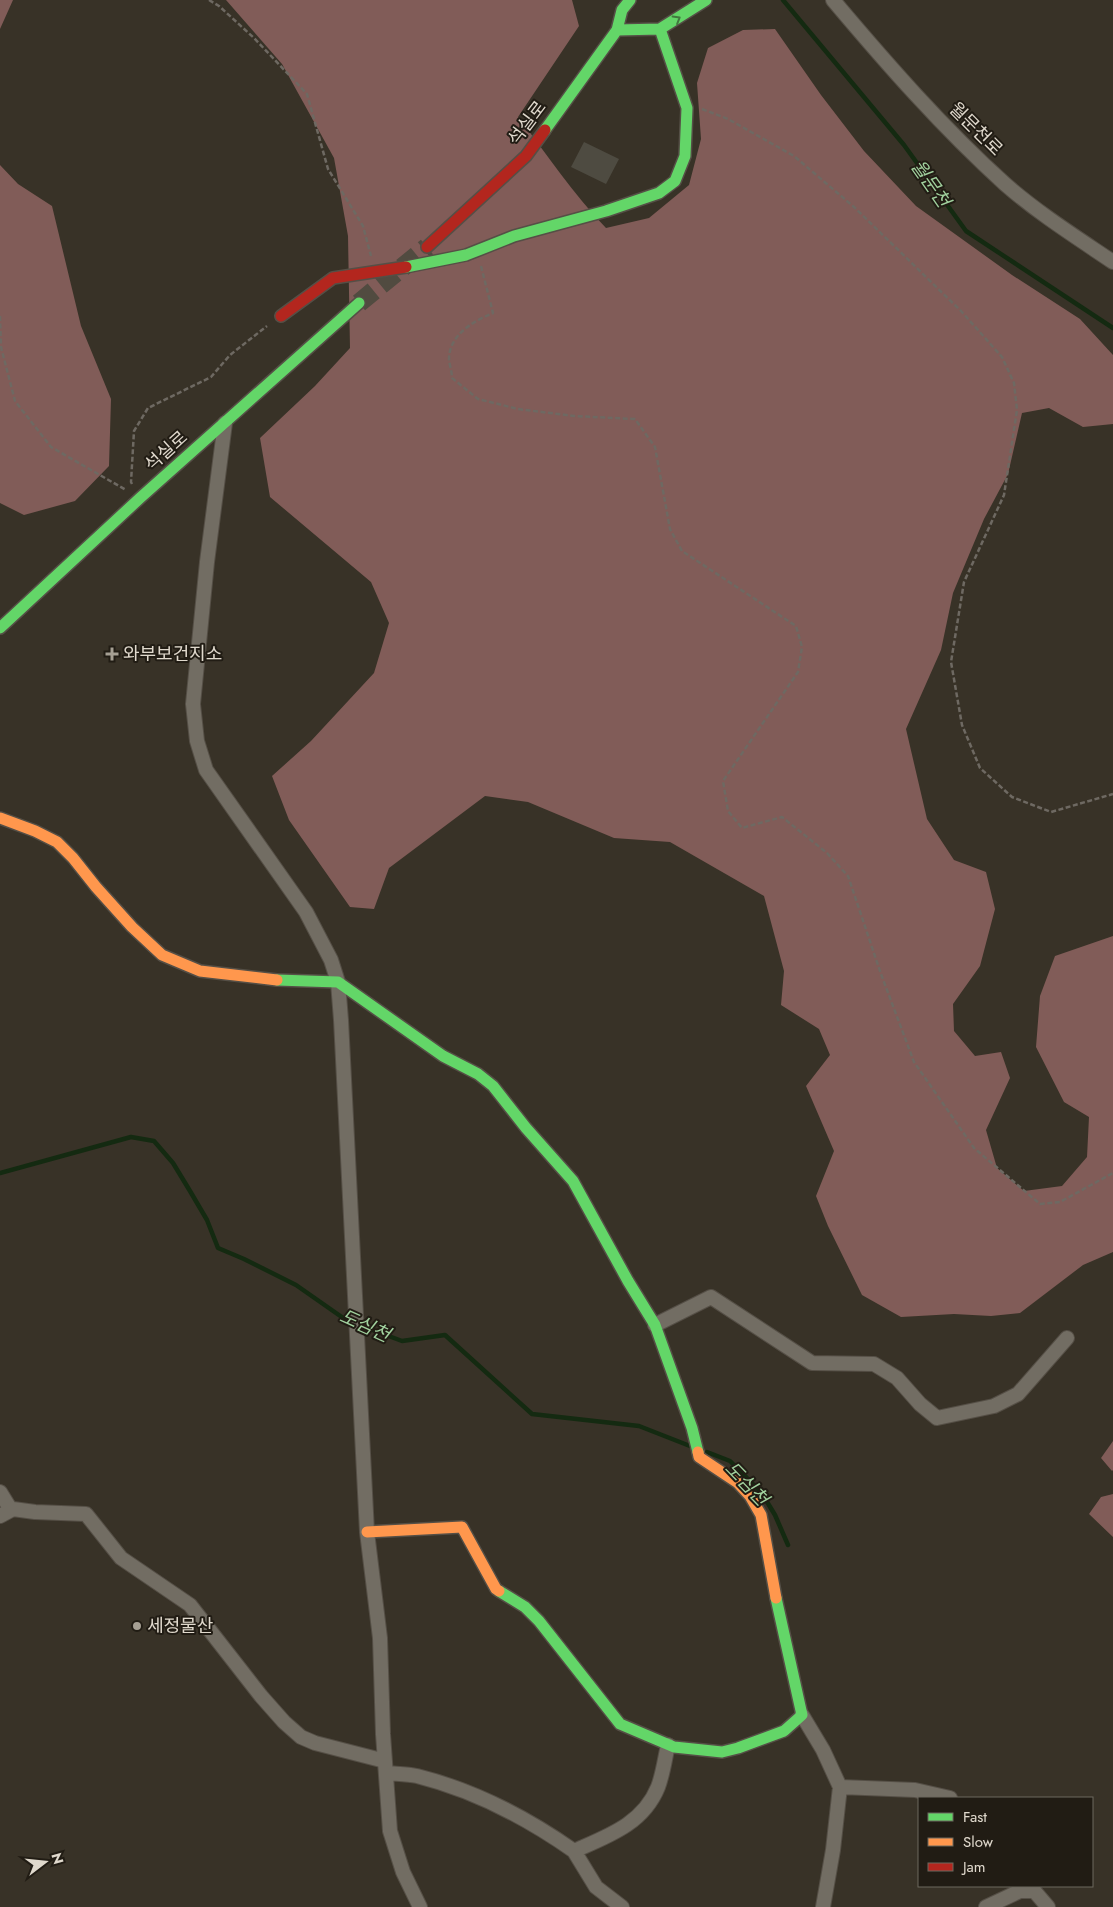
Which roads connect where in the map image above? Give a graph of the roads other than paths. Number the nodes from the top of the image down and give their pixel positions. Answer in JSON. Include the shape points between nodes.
{"nodes":[{"id":1,"x":630,"y":0,"type":"edge"},
{"id":2,"x":833,"y":0,"type":"edge"},
{"id":3,"x":704,"y":2,"type":"edge"},
{"id":4,"x":660,"y":29,"type":"junction"},
{"id":5,"x":617,"y":30,"type":"junction"},
{"id":6,"x":427,"y":247,"type":"tunnel mouth"},
{"id":7,"x":1113,"y":262,"type":"edge"},
{"id":8,"x":359,"y":302,"type":"tunnel mouth"},
{"id":9,"x":281,"y":316,"type":"road end"},
{"id":10,"x":225,"y":423,"type":"junction"},
{"id":11,"x":0,"y":628,"type":"edge"},
{"id":12,"x":0,"y":818,"type":"edge"},
{"id":13,"x":338,"y":982,"type":"junction"},
{"id":14,"x":655,"y":1326,"type":"junction"},
{"id":15,"x":1067,"y":1338,"type":"dead end"},
{"id":16,"x":0,"y":1492,"type":"edge"},
{"id":17,"x":5,"y":1513,"type":"edge"},
{"id":18,"x":367,"y":1532,"type":"junction"},
{"id":19,"x":802,"y":1715,"type":"junction"},
{"id":20,"x":668,"y":1745,"type":"junction"},
{"id":21,"x":386,"y":1767,"type":"junction"},
{"id":22,"x":840,"y":1787,"type":"junction"},
{"id":23,"x":946,"y":1797,"type":"edge"},
{"id":24,"x":574,"y":1851,"type":"junction"},
{"id":25,"x":1031,"y":1888,"type":"edge"},
{"id":26,"x":420,"y":1907,"type":"edge"},
{"id":27,"x":622,"y":1907,"type":"edge"},
{"id":28,"x":823,"y":1907,"type":"edge"},
{"id":29,"x":986,"y":1907,"type":"edge"},
{"id":30,"x":1048,"y":1907,"type":"edge"}],
"edges":[{"from":1,"to":5,"type":"street","name":"석실로","via":[[622,10]]},
{"from":2,"to":7,"type":"street","name":"월문천로","via":[[948,130],[1006,185]]},
{"from":4,"to":3,"type":"street","one_way":true},
{"from":4,"to":5,"type":"street"},
{"from":4,"to":9,"type":"street","via":[[685,101],[688,127],[685,156],[675,181],[659,193],[514,236],[466,255],[333,278]]},
{"from":5,"to":6,"type":"street","name":"석실로","via":[[526,156]]},
{"from":8,"to":10,"type":"street","name":"석실로"},
{"from":10,"to":11,"type":"street","name":"석실로"},
{"from":10,"to":13,"type":"street","via":[[193,704],[197,741],[206,770],[306,912],[331,960]]},
{"from":12,"to":13,"type":"street","via":[[57,842],[132,927],[162,955],[200,971],[273,980]]},
{"from":13,"to":14,"type":"street","via":[[443,1056],[478,1074],[493,1086],[573,1181]]},
{"from":13,"to":18,"type":"street"},
{"from":14,"to":15,"type":"street","via":[[710,1297],[812,1362],[874,1364],[897,1378],[937,1418],[994,1406],[1018,1394]]},
{"from":14,"to":19,"type":"street","via":[[692,1428],[698,1456],[738,1483],[750,1496],[760,1515]]},
{"from":16,"to":17,"type":"street"},
{"from":17,"to":21,"type":"street","via":[[86,1514],[121,1558],[190,1605],[262,1696],[301,1737]]},
{"from":18,"to":20,"type":"street","via":[[462,1527],[496,1589],[525,1606],[539,1621],[620,1724]]},
{"from":18,"to":21,"type":"street","via":[[380,1638]]},
{"from":19,"to":20,"type":"street","via":[[784,1731],[722,1752]]},
{"from":19,"to":22,"type":"street"},
{"from":20,"to":24,"type":"street","via":[[658,1786],[646,1807],[626,1828]]},
{"from":21,"to":24,"type":"street","via":[[469,1794],[529,1822]]},
{"from":21,"to":26,"type":"street","via":[[390,1831],[403,1872]]},
{"from":22,"to":23,"type":"street","via":[[915,1790]]},
{"from":22,"to":28,"type":"street"},
{"from":24,"to":27,"type":"street","via":[[596,1887]]},
{"from":25,"to":29,"type":"street"},
{"from":25,"to":30,"type":"street"}]}
